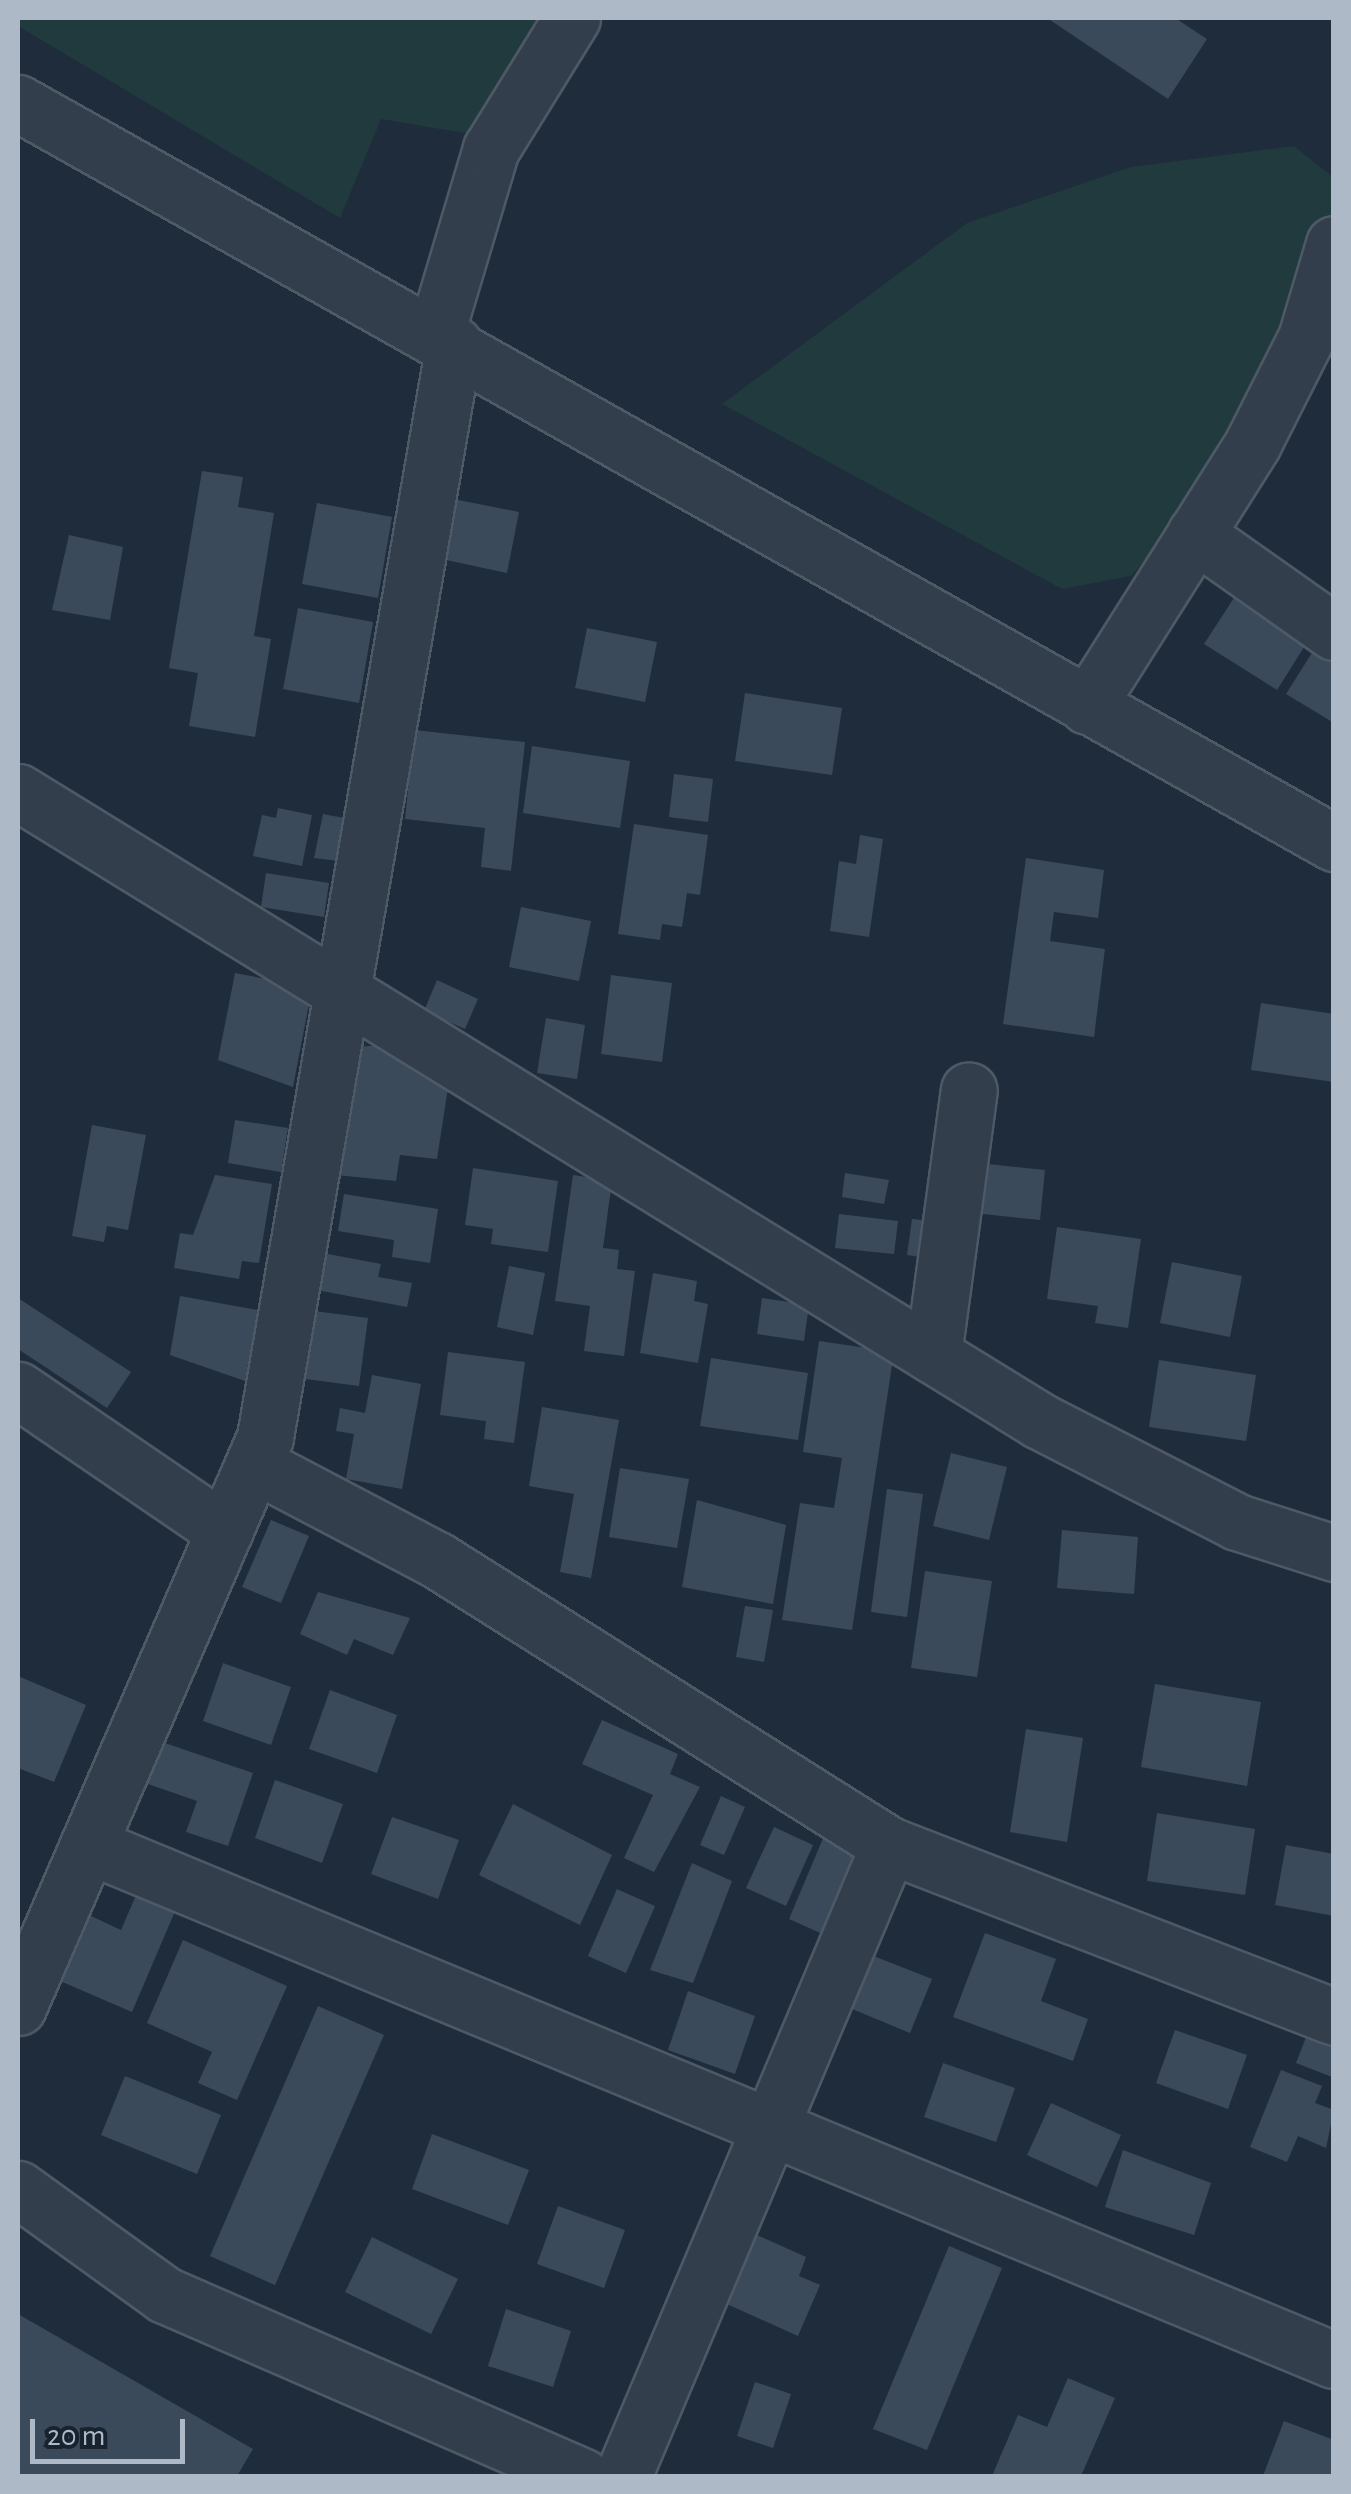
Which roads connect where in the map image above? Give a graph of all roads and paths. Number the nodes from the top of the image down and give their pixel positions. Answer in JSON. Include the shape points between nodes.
{"nodes":[{"id":1,"x":572,"y":18,"type":"edge"},
{"id":2,"x":18,"y":104,"type":"edge"},
{"id":3,"x":1334,"y":244,"type":"edge"},
{"id":4,"x":445,"y":338,"type":"junction"},
{"id":5,"x":1194,"y":534,"type":"junction"},
{"id":6,"x":1334,"y":632,"type":"edge"},
{"id":7,"x":1086,"y":706,"type":"junction"},
{"id":8,"x":18,"y":792,"type":"edge"},
{"id":9,"x":1334,"y":843,"type":"edge"},
{"id":10,"x":343,"y":988,"type":"junction"},
{"id":11,"x":969,"y":1090,"type":"dead end"},
{"id":12,"x":933,"y":1355,"type":"junction"},
{"id":13,"x":18,"y":1390,"type":"edge"},
{"id":14,"x":254,"y":1464,"type":"junction"},
{"id":15,"x":225,"y":1531,"type":"junction"},
{"id":16,"x":1334,"y":1553,"type":"edge"},
{"id":17,"x":889,"y":1845,"type":"junction"},
{"id":18,"x":88,"y":1846,"type":"junction"},
{"id":19,"x":18,"y":2007,"type":"edge"},
{"id":20,"x":1334,"y":2017,"type":"edge"},
{"id":21,"x":766,"y":2125,"type":"junction"},
{"id":22,"x":18,"y":2189,"type":"edge"},
{"id":23,"x":1334,"y":2360,"type":"edge"},
{"id":24,"x":582,"y":2476,"type":"edge"},
{"id":25,"x":624,"y":2476,"type":"edge"}],
"edges":[{"from":1,"to":4,"type":"street","via":[[491,149]]},
{"from":2,"to":4,"type":"street"},
{"from":3,"to":5,"type":"street","via":[[1306,338]]},
{"from":4,"to":7,"type":"street"},
{"from":4,"to":10,"type":"street"},
{"from":5,"to":6,"type":"street"},
{"from":5,"to":7,"type":"street"},
{"from":7,"to":9,"type":"street"},
{"from":8,"to":10,"type":"street"},
{"from":10,"to":12,"type":"street"},
{"from":10,"to":14,"type":"street"},
{"from":11,"to":12,"type":"street"},
{"from":12,"to":16,"type":"street","via":[[1237,1522]]},
{"from":13,"to":15,"type":"street"},
{"from":14,"to":15,"type":"street"},
{"from":14,"to":17,"type":"street","via":[[437,1560]]},
{"from":15,"to":18,"type":"street"},
{"from":17,"to":20,"type":"street"},
{"from":17,"to":21,"type":"street"},
{"from":18,"to":19,"type":"street"},
{"from":18,"to":21,"type":"street"},
{"from":21,"to":23,"type":"street"},
{"from":21,"to":25,"type":"street"},
{"from":22,"to":24,"type":"street","via":[[165,2295]]}]}
